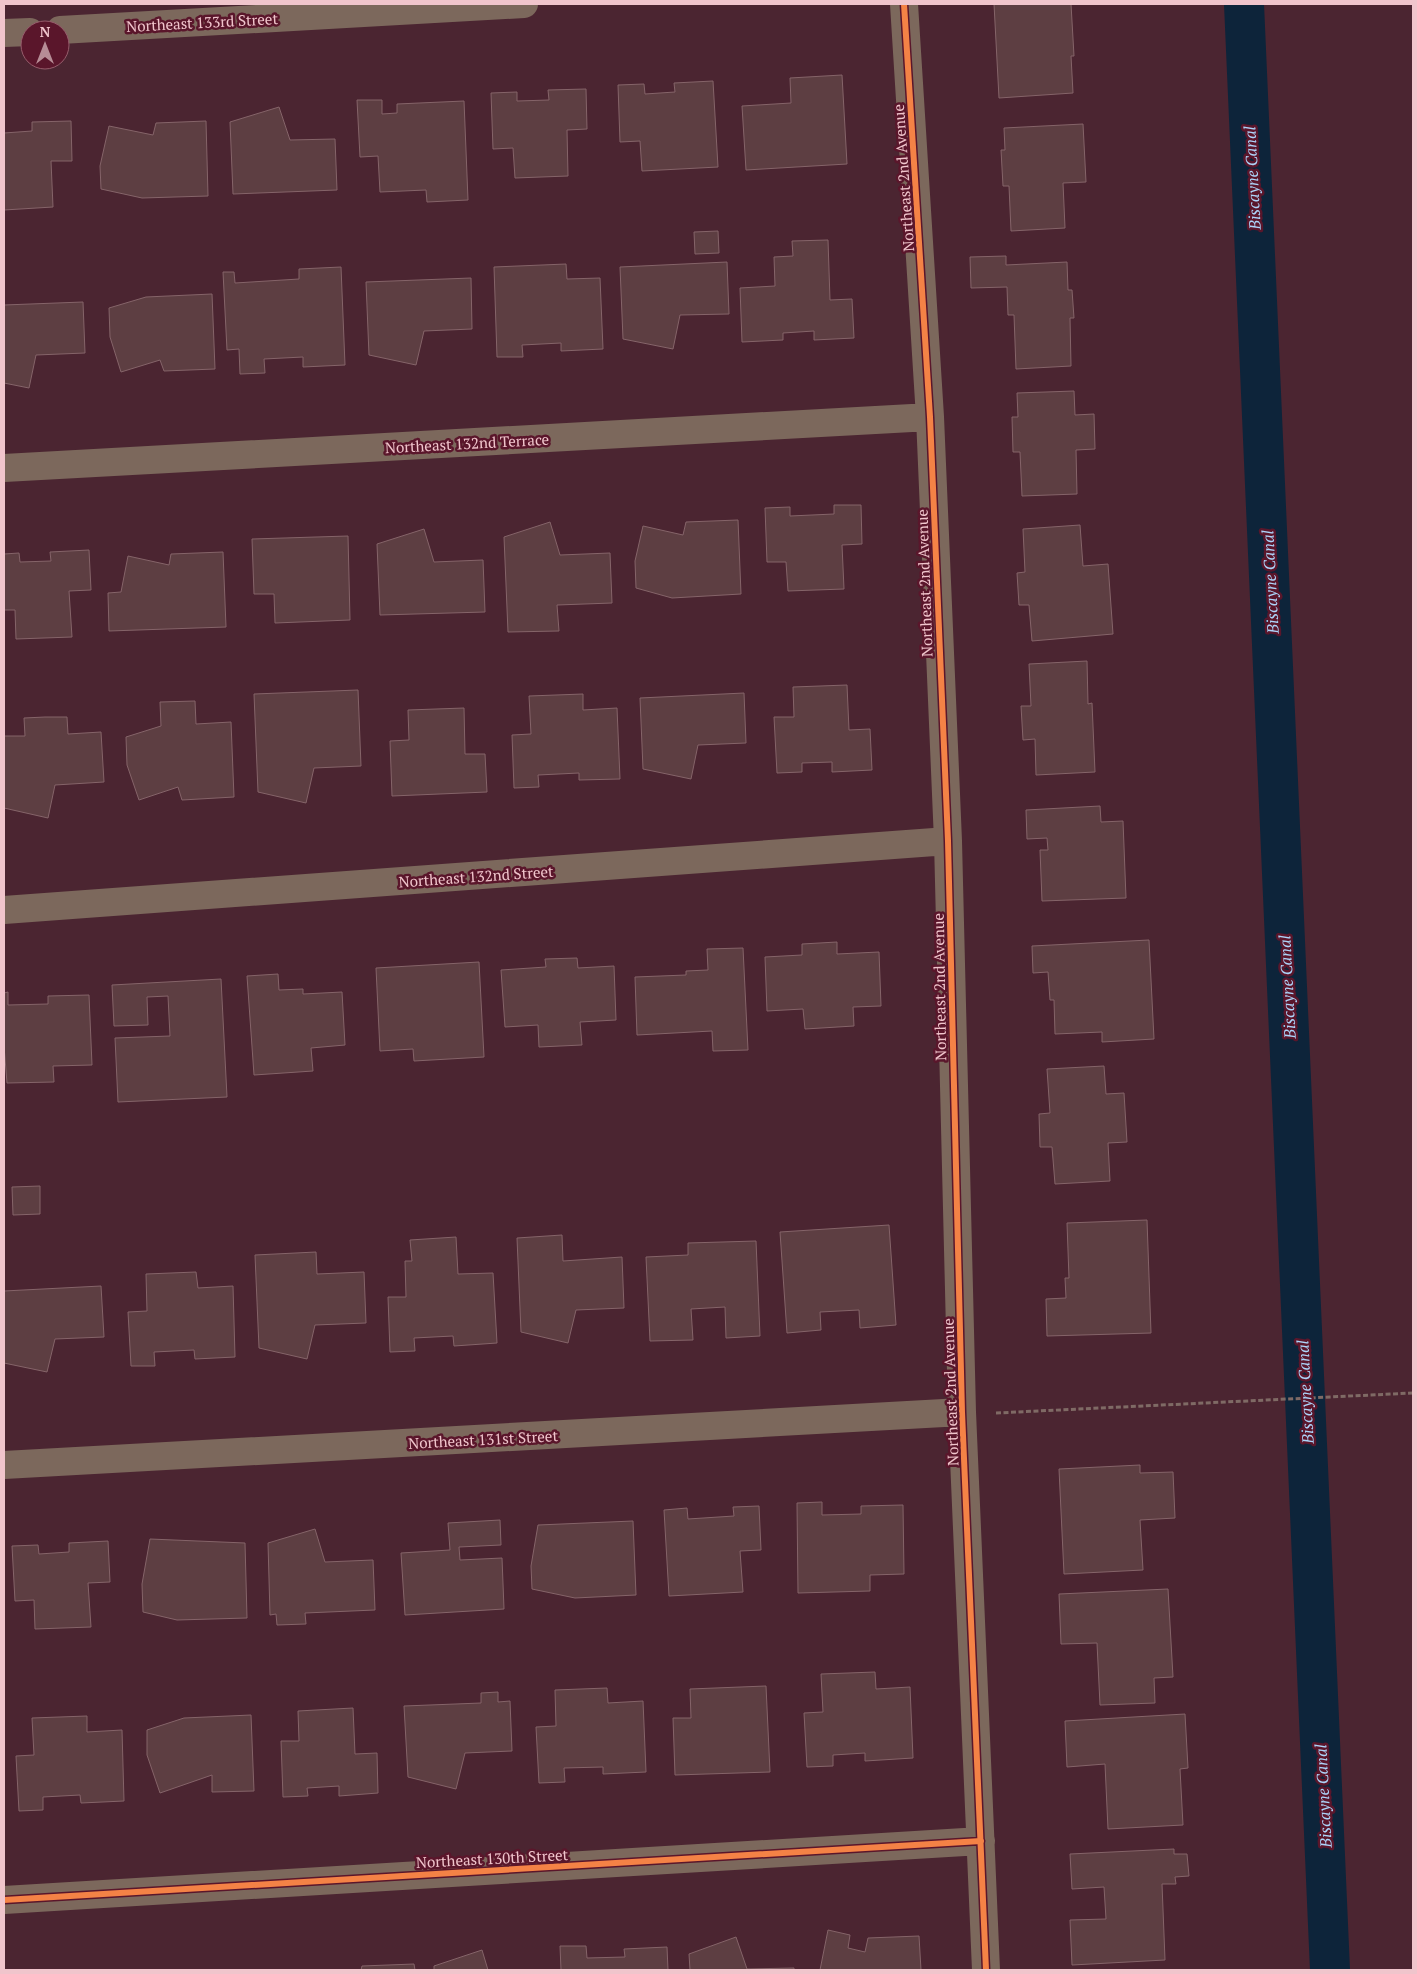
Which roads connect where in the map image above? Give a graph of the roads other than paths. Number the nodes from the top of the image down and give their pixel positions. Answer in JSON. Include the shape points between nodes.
{"nodes":[{"id":1,"x":524,"y":4,"type":"edge"},
{"id":2,"x":904,"y":4,"type":"edge"},
{"id":3,"x":70,"y":29,"type":"edge"},
{"id":4,"x":20,"y":32,"type":"edge"},
{"id":5,"x":4,"y":33,"type":"edge"},
{"id":6,"x":930,"y":417,"type":"junction"},
{"id":7,"x":4,"y":468,"type":"edge"},
{"id":8,"x":948,"y":841,"type":"junction"},
{"id":9,"x":4,"y":910,"type":"edge"},
{"id":10,"x":962,"y":1412,"type":"junction"},
{"id":11,"x":4,"y":1465,"type":"edge"},
{"id":12,"x":981,"y":1841,"type":"junction"},
{"id":13,"x":4,"y":1900,"type":"edge"},
{"id":14,"x":986,"y":1970,"type":"edge"}],
"edges":[{"from":1,"to":3,"type":"street","name":"Northeast 133rd Street"},
{"from":2,"to":6,"type":"street","name":"Northeast 2nd Avenue"},
{"from":4,"to":5,"type":"street"},
{"from":6,"to":7,"type":"street","name":"Northeast 132nd Terrace"},
{"from":6,"to":8,"type":"street","name":"Northeast 2nd Avenue"},
{"from":8,"to":9,"type":"street","name":"Northeast 132nd Street"},
{"from":8,"to":10,"type":"street","name":"Northeast 2nd Avenue"},
{"from":10,"to":11,"type":"street","name":"Northeast 131st Street"},
{"from":10,"to":12,"type":"street","name":"Northeast 2nd Avenue"},
{"from":12,"to":13,"type":"street","name":"Northeast 130th Street"},
{"from":12,"to":14,"type":"street","name":"Northeast 2nd Avenue"}]}
